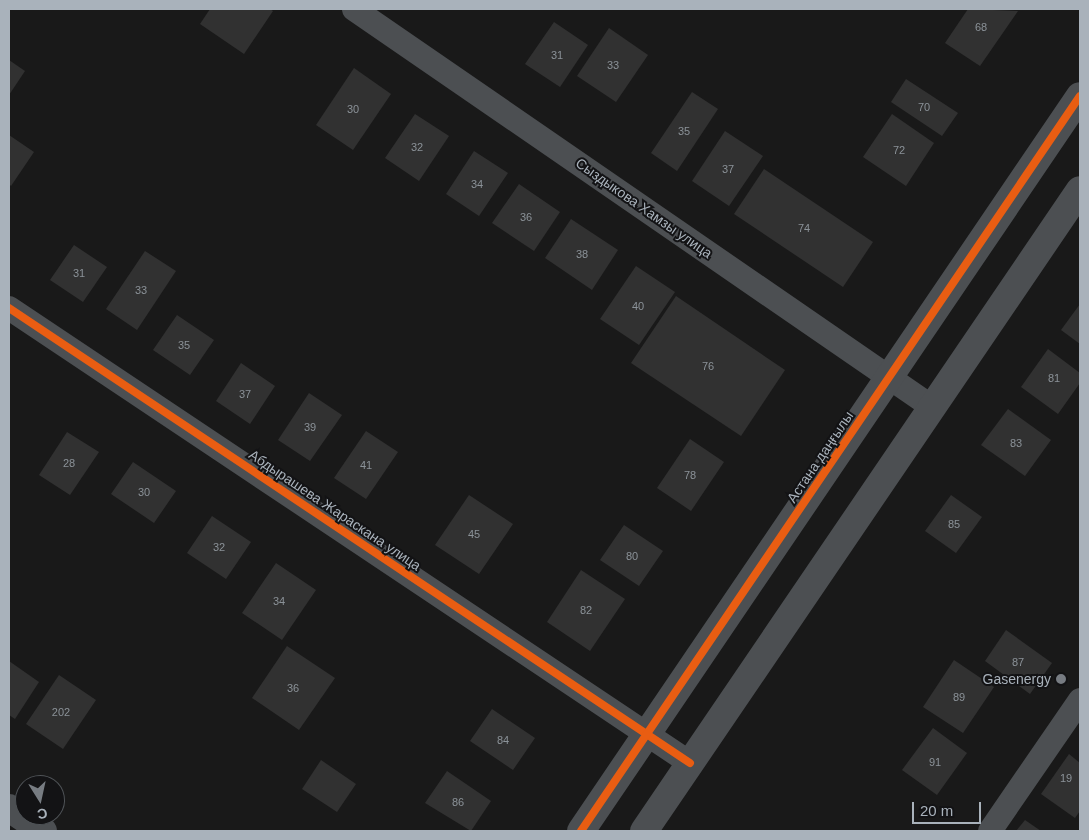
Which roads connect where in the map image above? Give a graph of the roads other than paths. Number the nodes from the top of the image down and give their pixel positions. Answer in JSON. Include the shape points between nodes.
{"nodes":[{"id":1,"x":354,"y":9,"type":"edge"},
{"id":2,"x":1080,"y":96,"type":"edge"},
{"id":3,"x":1080,"y":190,"type":"edge"},
{"id":4,"x":9,"y":308,"type":"edge"},
{"id":5,"x":890,"y":377,"type":"junction"},
{"id":6,"x":932,"y":407,"type":"junction"},
{"id":7,"x":1080,"y":700,"type":"edge"},
{"id":8,"x":648,"y":733,"type":"junction"},
{"id":9,"x":690,"y":763,"type":"junction"},
{"id":10,"x":9,"y":808,"type":"edge"},
{"id":11,"x":43,"y":831,"type":"edge"},
{"id":12,"x":581,"y":831,"type":"edge"},
{"id":13,"x":644,"y":831,"type":"edge"},
{"id":14,"x":990,"y":831,"type":"edge"}],
"edges":[{"from":1,"to":5,"type":"street","name":"Сыздыкова Хамзы улица"},
{"from":2,"to":5,"type":"street","name":"Астана даңғылы"},
{"from":3,"to":6,"type":"street"},
{"from":4,"to":8,"type":"street","name":"Абдырашева Жараскана улица"},
{"from":5,"to":6,"type":"street","name":"Сыздыкова Хамзы улица"},
{"from":5,"to":8,"type":"street","name":"Астана даңғылы"},
{"from":6,"to":9,"type":"street"},
{"from":7,"to":14,"type":"street"},
{"from":8,"to":9,"type":"street","name":"Абдырашева Жараскана улица"},
{"from":8,"to":12,"type":"street","name":"Астана даңғылы"},
{"from":9,"to":13,"type":"street"},
{"from":10,"to":11,"type":"street"}]}
